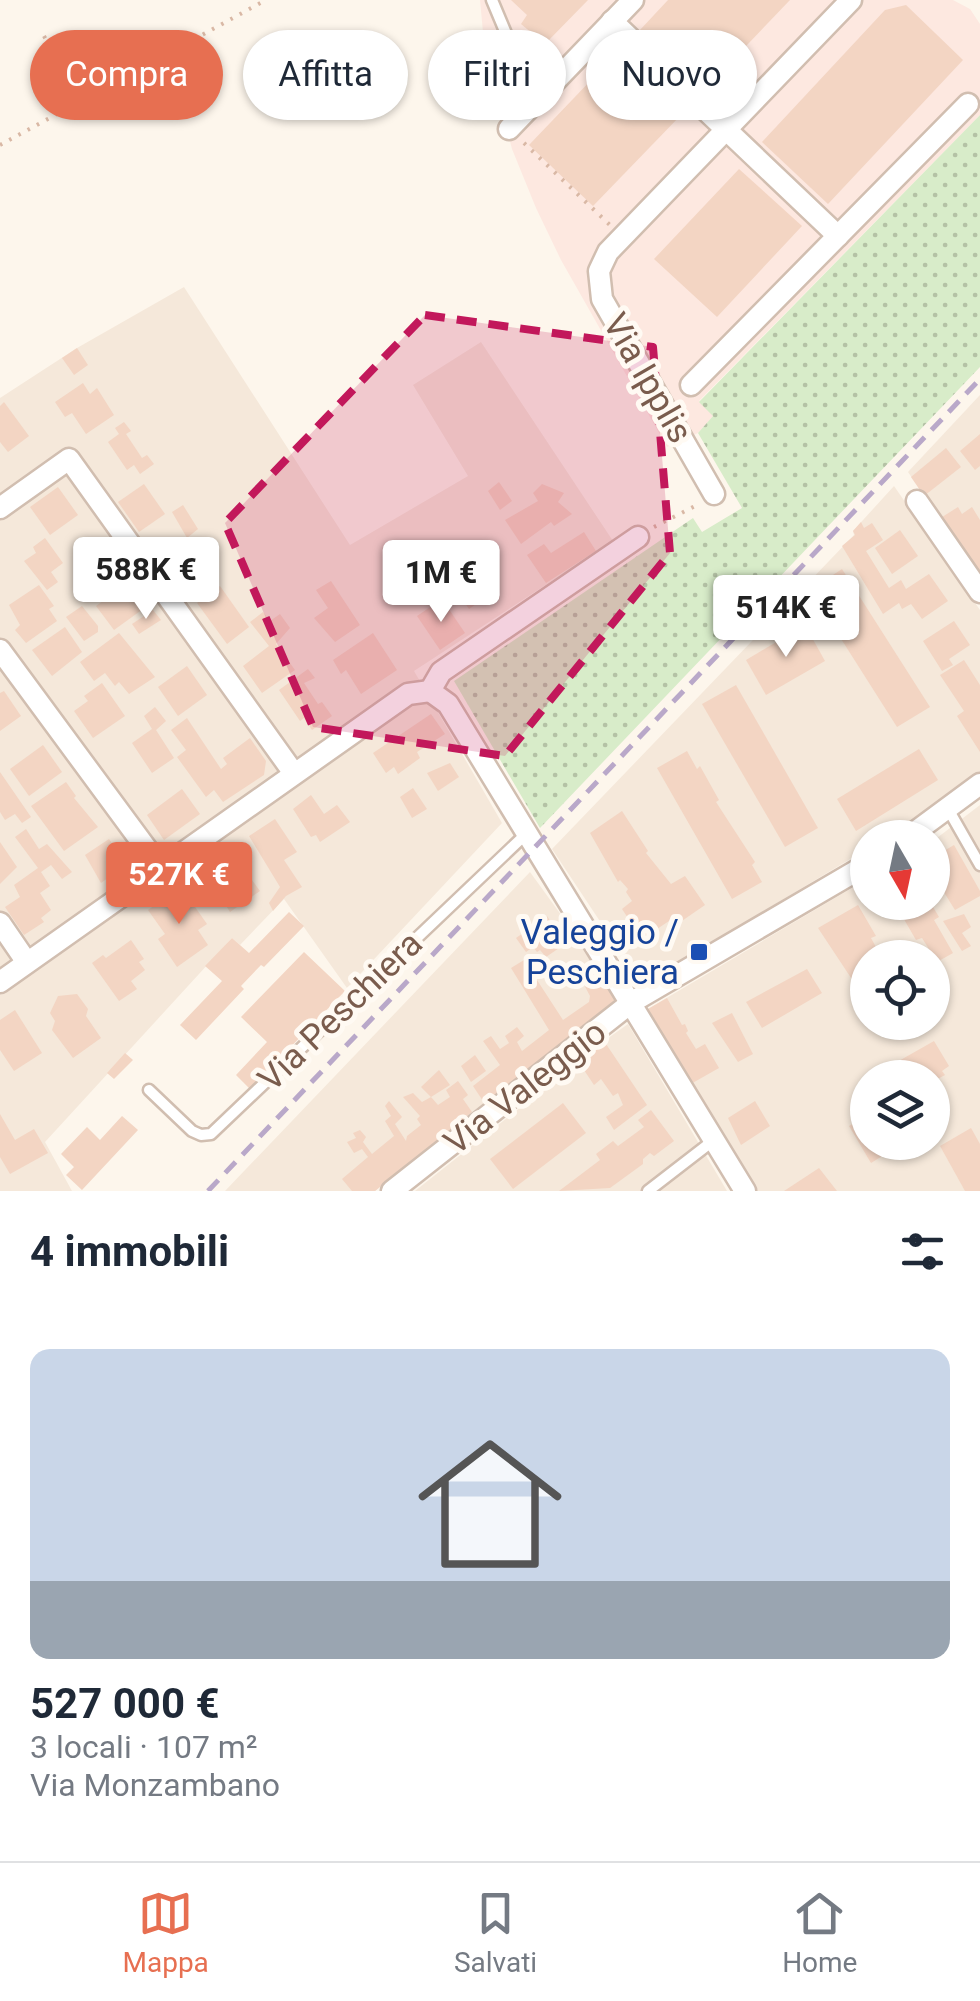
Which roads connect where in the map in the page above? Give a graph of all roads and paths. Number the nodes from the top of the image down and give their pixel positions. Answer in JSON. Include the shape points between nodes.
{"nodes":[{"id":1,"x":266,"y":0,"type":"edge"},
{"id":2,"x":492,"y":0,"type":"edge"},
{"id":3,"x":633,"y":0,"type":"edge"},
{"id":4,"x":847,"y":2,"type":"edge"},
{"id":5,"x":612,"y":21,"type":"junction"},
{"id":6,"x":210,"y":30,"type":"edge"},
{"id":7,"x":505,"y":30,"type":"edge"},
{"id":8,"x":566,"y":68,"type":"edge"},
{"id":9,"x":968,"y":104,"type":"dead end"},
{"id":10,"x":43,"y":120,"type":"edge"},
{"id":11,"x":517,"y":120,"type":"edge"},
{"id":12,"x":728,"y":128,"type":"junction"},
{"id":13,"x":509,"y":129,"type":"joint"},
{"id":14,"x":0,"y":145,"type":"edge"},
{"id":15,"x":838,"y":236,"type":"junction"},
{"id":16,"x":622,"y":237,"type":"junction"},
{"id":17,"x":691,"y":385,"type":"dead end"},
{"id":18,"x":714,"y":494,"type":"dead end"},
{"id":19,"x":917,"y":501,"type":"dead end"},
{"id":20,"x":0,"y":508,"type":"edge"},
{"id":21,"x":689,"y":510,"type":"dead end"},
{"id":22,"x":638,"y":537,"type":"joint"},
{"id":23,"x":980,"y":592,"type":"edge"},
{"id":24,"x":0,"y":650,"type":"edge"},
{"id":25,"x":430,"y":691,"type":"junction"},
{"id":26,"x":293,"y":772,"type":"junction"},
{"id":27,"x":980,"y":784,"type":"edge"},
{"id":28,"x":948,"y":808,"type":"junction"},
{"id":29,"x":932,"y":820,"type":"edge"},
{"id":30,"x":527,"y":833,"type":"junction"},
{"id":31,"x":980,"y":865,"type":"edge"},
{"id":32,"x":160,"y":867,"type":"junction"},
{"id":33,"x":850,"y":875,"type":"edge"},
{"id":34,"x":0,"y":923,"type":"edge"},
{"id":35,"x":26,"y":961,"type":"junction"},
{"id":36,"x":0,"y":982,"type":"edge"},
{"id":37,"x":632,"y":1002,"type":"junction"},
{"id":38,"x":149,"y":1090,"type":"dead end"},
{"id":39,"x":714,"y":1140,"type":"junction"},
{"id":40,"x":392,"y":1191,"type":"edge"},
{"id":41,"x":648,"y":1191,"type":"edge"},
{"id":42,"x":745,"y":1191,"type":"edge"}],
"edges":[{"from":1,"to":6,"type":"path"},
{"from":2,"to":7,"type":"lane"},
{"from":3,"to":5,"type":"street"},
{"from":4,"to":12,"type":"street","name":"Via Ipplis"},
{"from":5,"to":8,"type":"street"},
{"from":5,"to":12,"type":"street"},
{"from":9,"to":15,"type":"street","name":"Via Ipplis"},
{"from":10,"to":14,"type":"path"},
{"from":11,"to":13,"type":"street"},
{"from":12,"to":15,"type":"street"},
{"from":12,"to":16,"type":"street","name":"Via Ipplis"},
{"from":13,"to":16,"type":"path"},
{"from":15,"to":17,"type":"street","name":"Via Ipplis"},
{"from":16,"to":18,"type":"street","name":"Via Ipplis","via":[[602,260],[602,299]]},
{"from":19,"to":23,"type":"street"},
{"from":20,"to":26,"type":"street","via":[[69,459]]},
{"from":21,"to":22,"type":"path"},
{"from":22,"to":25,"type":"street","via":[[441,672]]},
{"from":24,"to":32,"type":"street"},
{"from":25,"to":26,"type":"street","via":[[408,694]]},
{"from":25,"to":30,"type":"street","via":[[448,704]]},
{"from":26,"to":32,"type":"street"},
{"from":27,"to":28,"type":"street"},
{"from":28,"to":29,"type":"street"},
{"from":28,"to":31,"type":"lane"},
{"from":30,"to":37,"type":"street"},
{"from":30,"to":38,"type":"lane","name":"Via Peschiera","via":[[211,1134],[195,1133]]},
{"from":32,"to":35,"type":"street"},
{"from":33,"to":37,"type":"street","name":"Via Valeggio"},
{"from":34,"to":35,"type":"street"},
{"from":35,"to":36,"type":"street"},
{"from":37,"to":39,"type":"street"},
{"from":37,"to":40,"type":"street","name":"Via Valeggio"},
{"from":39,"to":41,"type":"lane"},
{"from":39,"to":42,"type":"street"}]}
